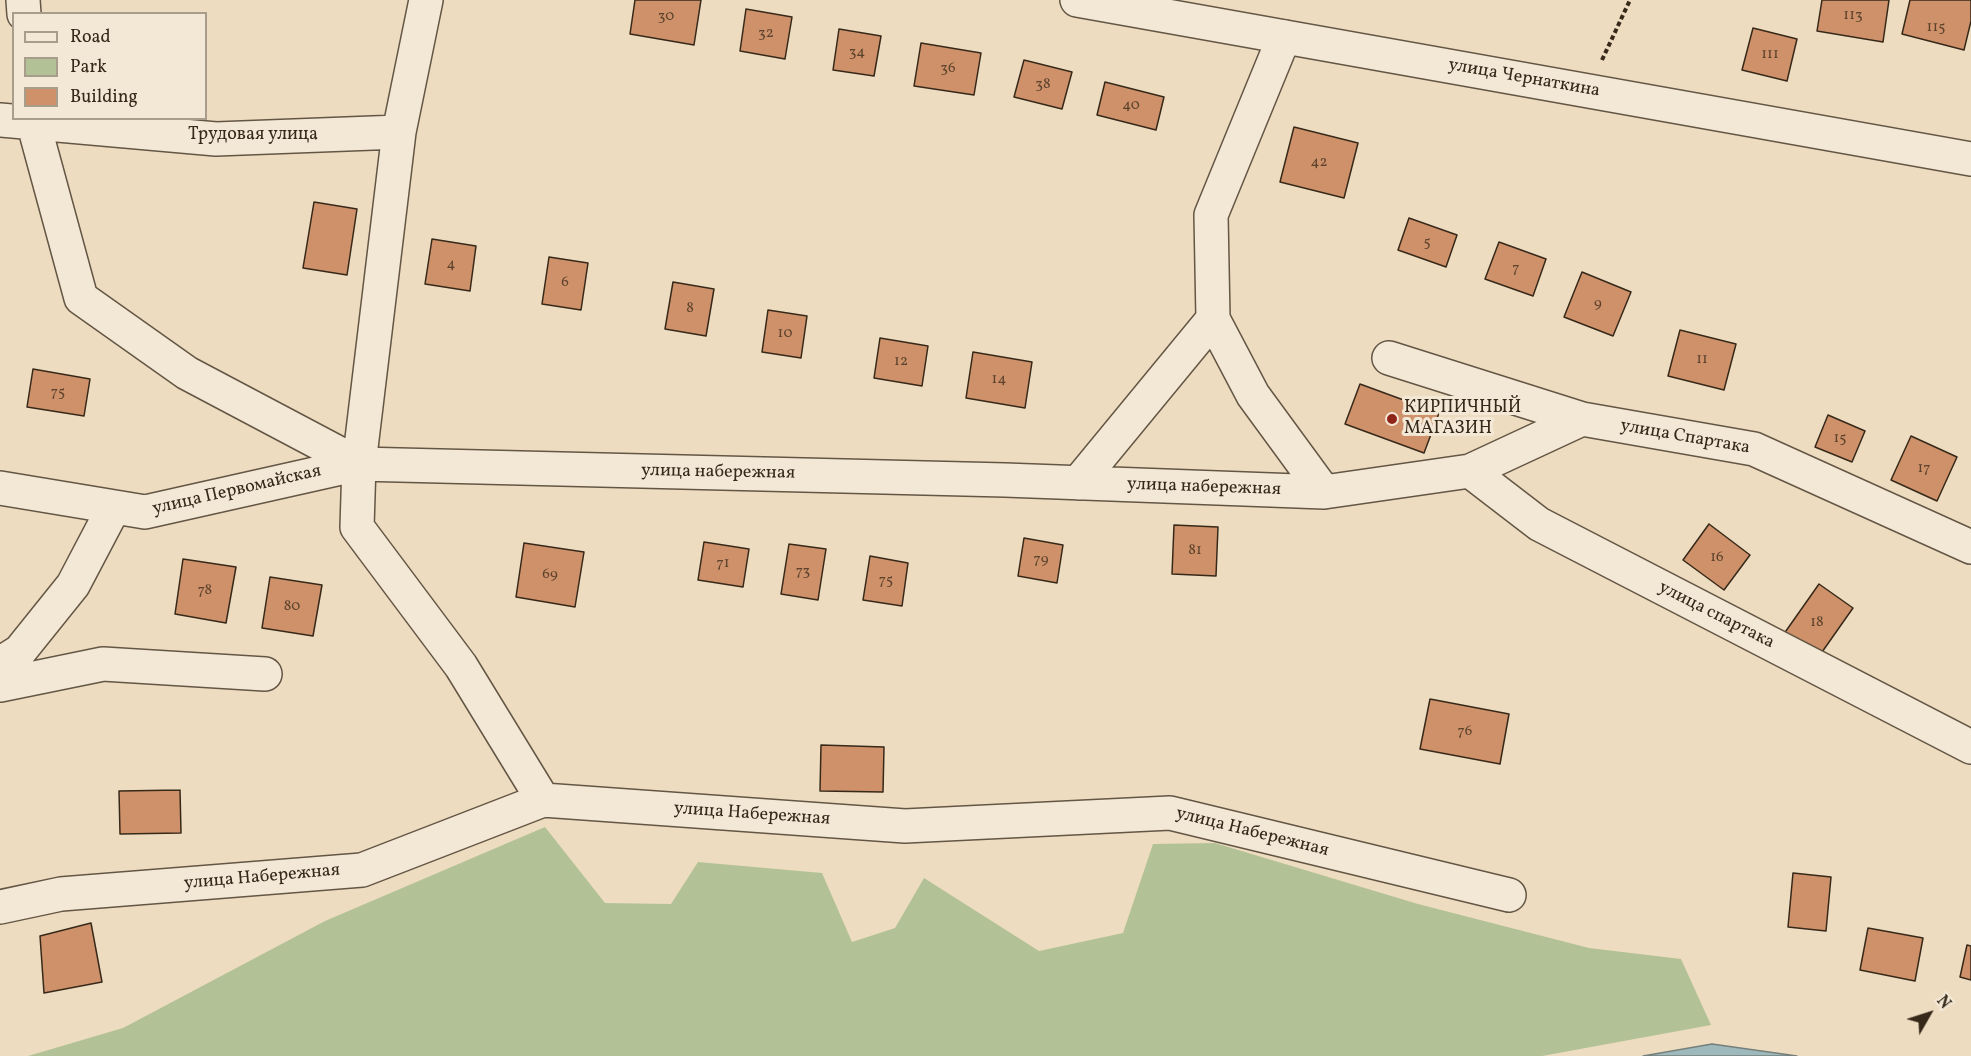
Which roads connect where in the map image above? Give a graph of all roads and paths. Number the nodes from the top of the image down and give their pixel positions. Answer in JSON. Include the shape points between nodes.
{"nodes":[{"id":1,"x":426,"y":0,"type":"edge"},
{"id":2,"x":1077,"y":0,"type":"edge"},
{"id":3,"x":1630,"y":0,"type":"edge"},
{"id":4,"x":1284,"y":37,"type":"junction"},
{"id":5,"x":1587,"y":91,"type":"junction"},
{"id":6,"x":0,"y":120,"type":"edge"},
{"id":7,"x":33,"y":122,"type":"edge"},
{"id":8,"x":399,"y":132,"type":"junction"},
{"id":9,"x":1971,"y":159,"type":"edge"},
{"id":10,"x":1212,"y":319,"type":"junction"},
{"id":11,"x":1389,"y":358,"type":"dead end"},
{"id":12,"x":1582,"y":419,"type":"junction"},
{"id":13,"x":359,"y":464,"type":"junction"},
{"id":14,"x":1470,"y":471,"type":"junction"},
{"id":15,"x":1078,"y":483,"type":"junction"},
{"id":16,"x":0,"y":488,"type":"edge"},
{"id":17,"x":1324,"y":492,"type":"junction"},
{"id":18,"x":114,"y":507,"type":"junction"},
{"id":19,"x":1971,"y":547,"type":"edge"},
{"id":20,"x":0,"y":664,"type":"edge"},
{"id":21,"x":265,"y":674,"type":"dead end"},
{"id":22,"x":0,"y":685,"type":"edge"},
{"id":23,"x":1971,"y":747,"type":"edge"},
{"id":24,"x":543,"y":800,"type":"junction"},
{"id":25,"x":1509,"y":895,"type":"dead end"},
{"id":26,"x":0,"y":907,"type":"edge"}],
"edges":[{"from":1,"to":8,"type":"street"},
{"from":2,"to":4,"type":"street","name":"улица Чернаткина"},
{"from":3,"to":5,"type":"path"},
{"from":4,"to":5,"type":"street","name":"улица Чернаткина"},
{"from":4,"to":10,"type":"street","via":[[1211,215]]},
{"from":5,"to":9,"type":"street","name":"улица Чернаткина"},
{"from":6,"to":7,"type":"street","name":"Трудовая улица"},
{"from":7,"to":8,"type":"street","name":"Трудовая улица","via":[[216,139]]},
{"from":7,"to":13,"type":"street","via":[[81,298],[187,374]]},
{"from":8,"to":13,"type":"street"},
{"from":10,"to":15,"type":"street"},
{"from":10,"to":17,"type":"street","via":[[1252,395]]},
{"from":11,"to":12,"type":"street","name":"улица Спартака"},
{"from":12,"to":14,"type":"street","name":"улица набережная"},
{"from":12,"to":19,"type":"street","name":"улица Спартака","via":[[1754,449]]},
{"from":13,"to":15,"type":"street","name":"улица набережная"},
{"from":13,"to":18,"type":"street","name":"улица Первомайская","via":[[145,513]]},
{"from":13,"to":24,"type":"street","via":[[357,527],[461,666]]},
{"from":14,"to":17,"type":"street","name":"улица набережная"},
{"from":14,"to":23,"type":"street","name":"улица спартака","via":[[1539,524]]},
{"from":15,"to":17,"type":"street","name":"улица набережная"},
{"from":16,"to":18,"type":"street","name":"улица Первомайская"},
{"from":18,"to":20,"type":"street","via":[[73,585],[20,651]]},
{"from":21,"to":22,"type":"street","via":[[103,664]]},
{"from":24,"to":25,"type":"street","name":"улица Набережная","via":[[905,826],[1170,813]]},
{"from":24,"to":26,"type":"street","name":"улица Набережная","via":[[362,870],[61,894]]}]}
